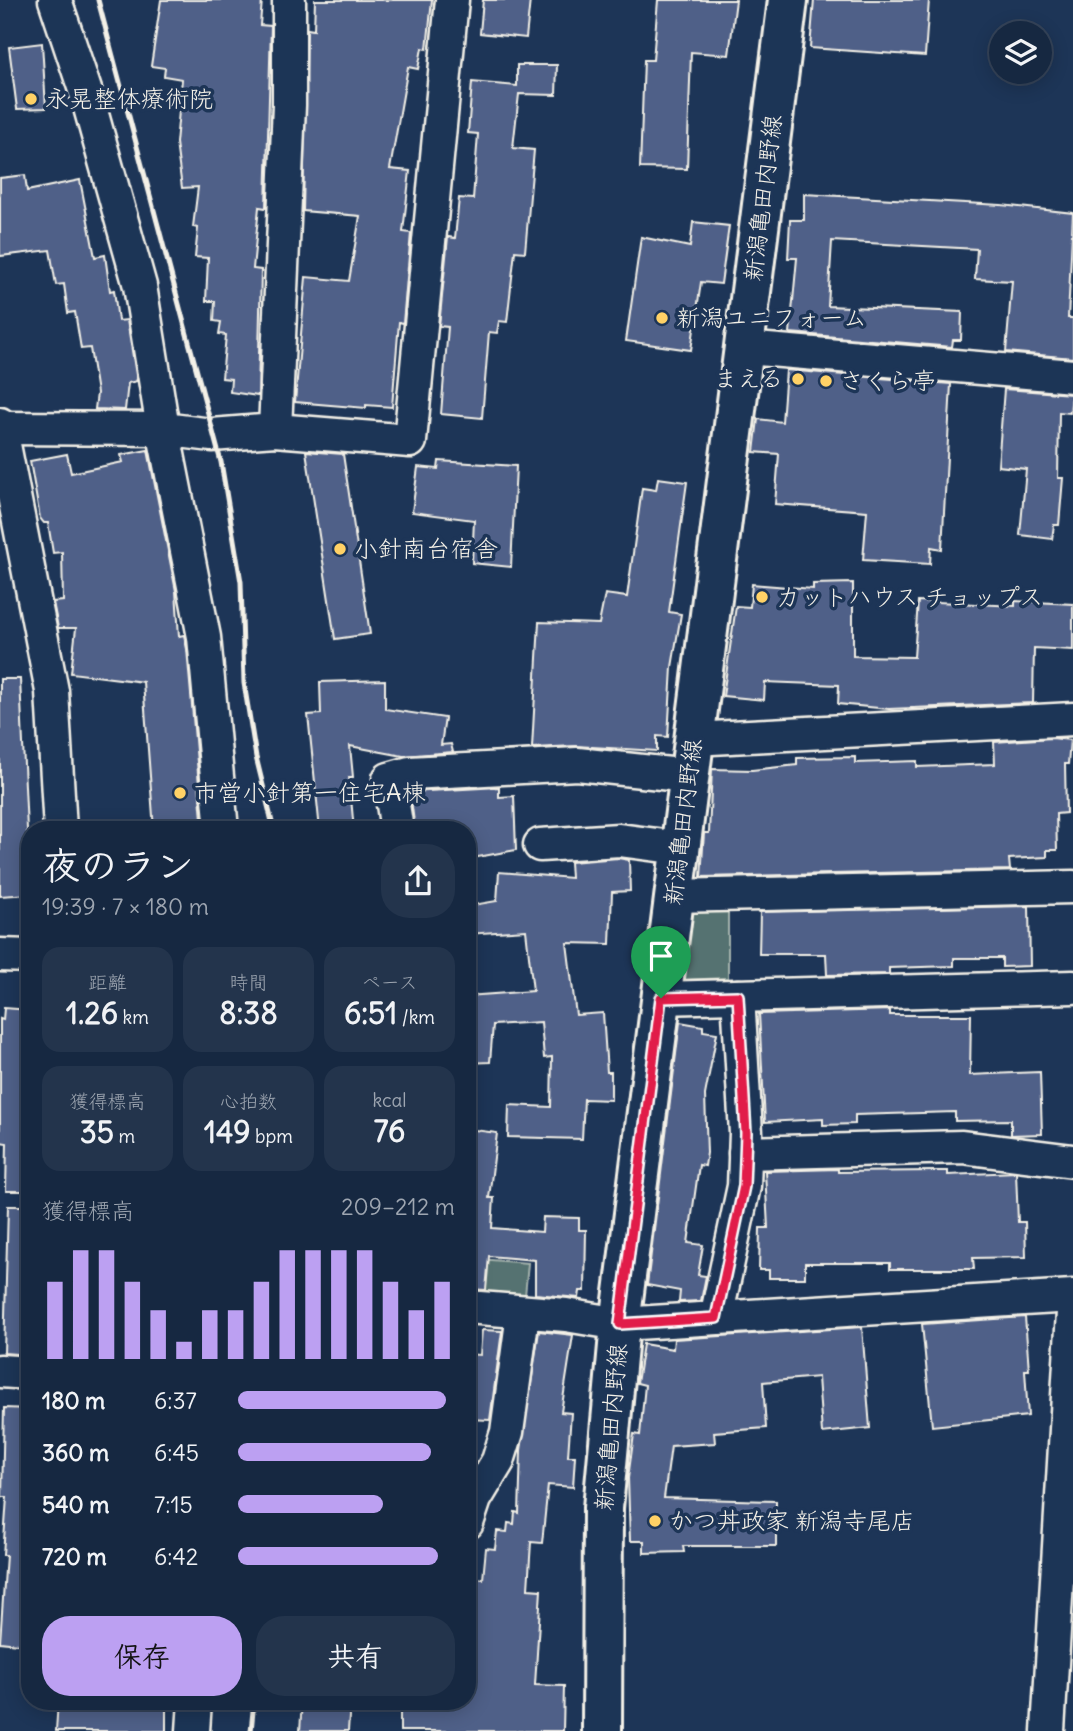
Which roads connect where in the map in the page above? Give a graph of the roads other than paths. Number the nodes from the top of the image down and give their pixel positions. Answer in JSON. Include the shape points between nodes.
{"nodes":[{"id":1,"x":55,"y":0,"type":"edge"},
{"id":2,"x":289,"y":0,"type":"edge"},
{"id":3,"x":452,"y":0,"type":"edge"},
{"id":4,"x":788,"y":0,"type":"edge"},
{"id":5,"x":744,"y":348,"type":"junction"},
{"id":6,"x":1073,"y":376,"type":"edge"},
{"id":7,"x":0,"y":427,"type":"edge"},
{"id":8,"x":163,"y":429,"type":"junction"},
{"id":9,"x":275,"y":430,"type":"junction"},
{"id":10,"x":1073,"y":719,"type":"edge"},
{"id":11,"x":691,"y":758,"type":"junction"},
{"id":12,"x":59,"y":821,"type":"edge"},
{"id":13,"x":221,"y":821,"type":"edge"},
{"id":14,"x":396,"y":821,"type":"edge"},
{"id":15,"x":540,"y":845,"type":"dead end"},
{"id":16,"x":680,"y":848,"type":"junction"},
{"id":17,"x":1073,"y":887,"type":"edge"},
{"id":18,"x":674,"y":896,"type":"junction"},
{"id":19,"x":0,"y":955,"type":"edge"},
{"id":20,"x":21,"y":956,"type":"edge"},
{"id":21,"x":1073,"y":987,"type":"edge"},
{"id":22,"x":738,"y":996,"type":"junction"},
{"id":23,"x":661,"y":998,"type":"junction"},
{"id":24,"x":745,"y":1153,"type":"junction"},
{"id":25,"x":1073,"y":1161,"type":"edge"},
{"id":26,"x":1073,"y":1296,"type":"edge"},
{"id":27,"x":476,"y":1308,"type":"edge"},
{"id":28,"x":1073,"y":1312,"type":"edge"},
{"id":29,"x":523,"y":1314,"type":"junction"},
{"id":30,"x":716,"y":1318,"type":"junction"},
{"id":31,"x":620,"y":1324,"type":"junction"},
{"id":32,"x":0,"y":1371,"type":"edge"},
{"id":33,"x":21,"y":1372,"type":"edge"},
{"id":34,"x":1069,"y":1437,"type":"edge"},
{"id":35,"x":476,"y":1497,"type":"edge"},
{"id":36,"x":194,"y":1710,"type":"edge"},
{"id":37,"x":193,"y":1731,"type":"edge"},
{"id":38,"x":602,"y":1731,"type":"edge"},
{"id":39,"x":1048,"y":1731,"type":"edge"}],
"edges":[{"from":1,"to":8,"type":"street","via":[[140,286]]},
{"from":2,"to":9,"type":"street"},
{"from":3,"to":9,"type":"street","via":[[410,441]]},
{"from":4,"to":5,"type":"main road","name":"新潟亀田内野線"},
{"from":5,"to":6,"type":"street"},
{"from":5,"to":11,"type":"main road","name":"新潟亀田内野線"},
{"from":7,"to":8,"type":"street"},
{"from":7,"to":12,"type":"street","via":[[52,691]]},
{"from":8,"to":9,"type":"street","via":[[212,435]]},
{"from":8,"to":13,"type":"street","via":[[204,637]]},
{"from":10,"to":11,"type":"street"},
{"from":11,"to":14,"type":"street","via":[[410,773],[389,779]]},
{"from":11,"to":16,"type":"main road","name":"新潟亀田内野線"},
{"from":15,"to":16,"type":"street","via":[[619,840]]},
{"from":16,"to":18,"type":"main road","name":"新潟亀田内野線"},
{"from":17,"to":18,"type":"street"},
{"from":18,"to":23,"type":"main road","name":"新潟亀田内野線"},
{"from":19,"to":20,"type":"street"},
{"from":21,"to":22,"type":"street"},
{"from":22,"to":23,"type":"street"},
{"from":22,"to":24,"type":"street"},
{"from":23,"to":31,"type":"main road","name":"新潟亀田内野線"},
{"from":24,"to":25,"type":"street","via":[[962,1147]]},
{"from":24,"to":30,"type":"street","via":[[744,1186]]},
{"from":26,"to":30,"type":"street"},
{"from":27,"to":29,"type":"street"},
{"from":28,"to":34,"type":"street"},
{"from":29,"to":31,"type":"street"},
{"from":29,"to":35,"type":"street","via":[[507,1432],[498,1461]]},
{"from":30,"to":31,"type":"street"},
{"from":31,"to":38,"type":"main road","name":"新潟亀田内野線","via":[[603,1508]]},
{"from":32,"to":33,"type":"street"},
{"from":34,"to":39,"type":"street"},
{"from":36,"to":37,"type":"street"}]}
